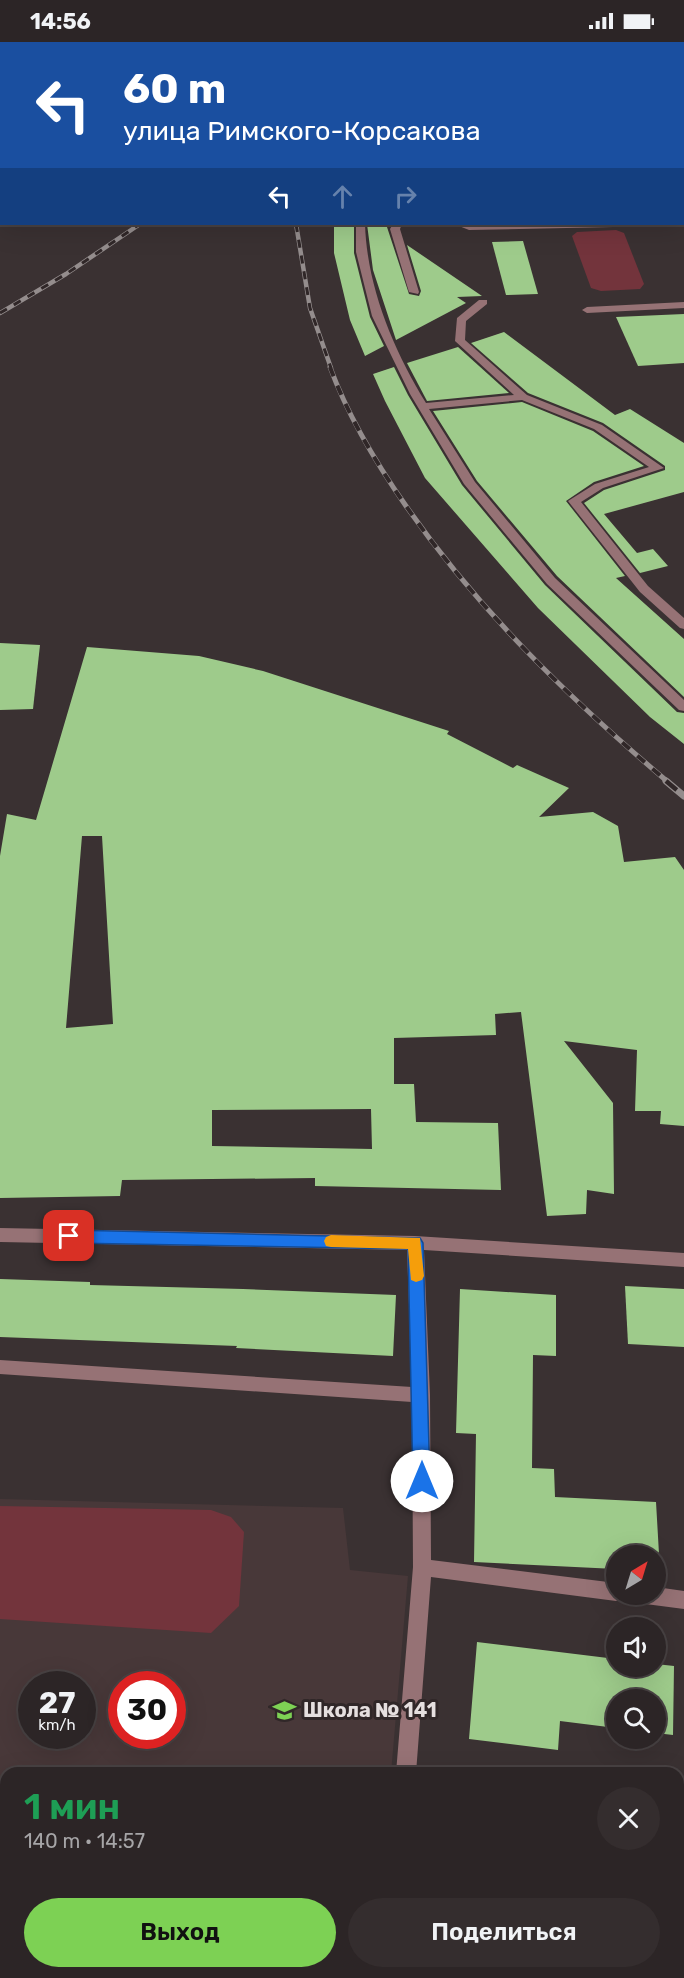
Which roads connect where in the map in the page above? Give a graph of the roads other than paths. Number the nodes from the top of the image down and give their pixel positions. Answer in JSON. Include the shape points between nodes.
{"nodes":[{"id":1,"x":360,"y":225,"type":"edge"},
{"id":2,"x":397,"y":225,"type":"edge"},
{"id":3,"x":462,"y":225,"type":"edge"},
{"id":4,"x":569,"y":225,"type":"edge"},
{"id":5,"x":414,"y":292,"type":"dead end"},
{"id":6,"x":483,"y":302,"type":"dead end"},
{"id":7,"x":684,"y":305,"type":"edge"},
{"id":8,"x":586,"y":310,"type":"dead end"},
{"id":9,"x":523,"y":397,"type":"junction"},
{"id":10,"x":423,"y":406,"type":"junction"},
{"id":11,"x":684,"y":625,"type":"edge"},
{"id":12,"x":684,"y":707,"type":"edge"},
{"id":13,"x":0,"y":1235,"type":"edge"},
{"id":14,"x":415,"y":1243,"type":"junction"},
{"id":15,"x":684,"y":1260,"type":"edge"},
{"id":16,"x":0,"y":1367,"type":"edge"},
{"id":17,"x":421,"y":1395,"type":"junction"},
{"id":18,"x":422,"y":1567,"type":"junction"},
{"id":19,"x":606,"y":1591,"type":"edge"},
{"id":20,"x":666,"y":1598,"type":"edge"},
{"id":21,"x":684,"y":1600,"type":"edge"},
{"id":22,"x":406,"y":1767,"type":"edge"}],
"edges":[{"from":1,"to":10,"type":"street","via":[[361,252],[377,316]]},
{"from":2,"to":5,"type":"street"},
{"from":3,"to":4,"type":"street"},
{"from":6,"to":9,"type":"street","via":[[461,320],[460,341]]},
{"from":7,"to":8,"type":"street"},
{"from":9,"to":10,"type":"street"},
{"from":9,"to":11,"type":"street","via":[[598,427],[658,468],[599,486],[574,501],[644,589]]},
{"from":10,"to":12,"type":"street","via":[[470,484],[551,580]]},
{"from":13,"to":14,"type":"street"},
{"from":14,"to":15,"type":"street"},
{"from":14,"to":17,"type":"street"},
{"from":16,"to":17,"type":"street"},
{"from":17,"to":18,"type":"street"},
{"from":18,"to":19,"type":"street"},
{"from":18,"to":22,"type":"street"},
{"from":20,"to":21,"type":"street"}]}
